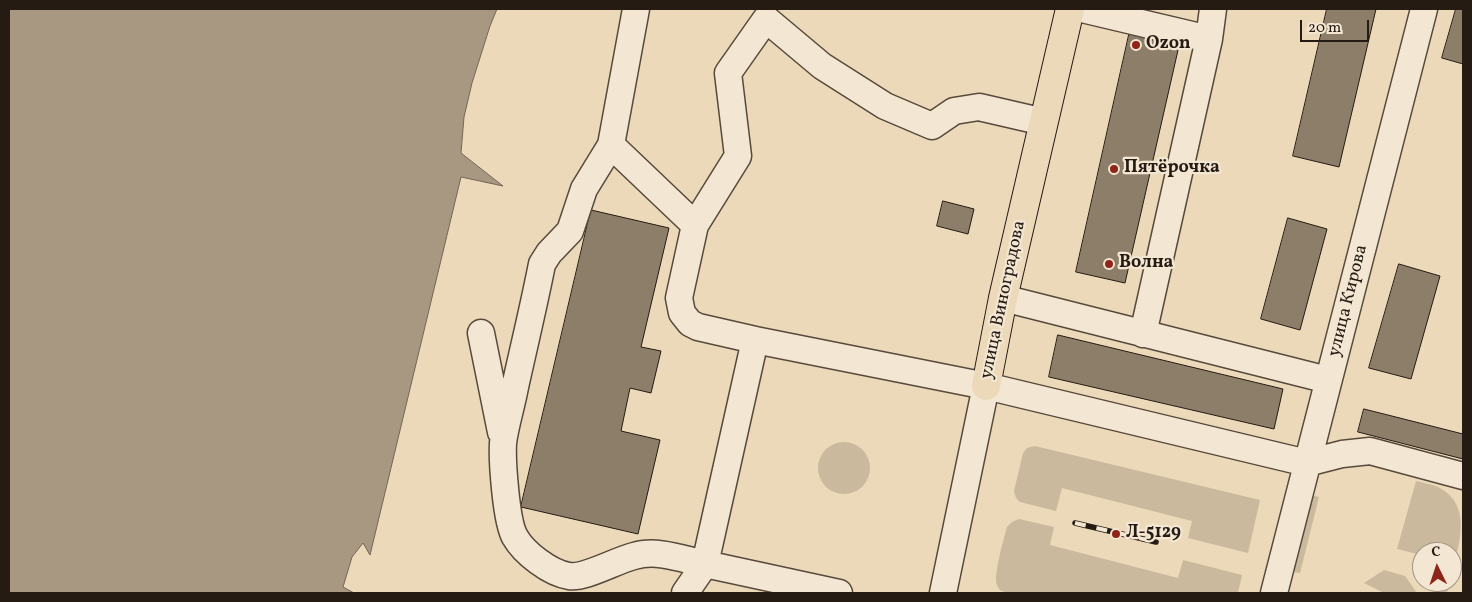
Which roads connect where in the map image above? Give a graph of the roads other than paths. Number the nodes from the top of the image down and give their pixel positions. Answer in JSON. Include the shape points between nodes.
{"nodes":[{"id":1,"x":636,"y":9,"type":"edge"},
{"id":2,"x":1070,"y":9,"type":"edge"},
{"id":3,"x":1082,"y":9,"type":"edge"},
{"id":4,"x":1213,"y":9,"type":"edge"},
{"id":5,"x":1424,"y":9,"type":"edge"},
{"id":6,"x":1210,"y":39,"type":"junction"},
{"id":7,"x":1044,"y":122,"type":"junction"},
{"id":8,"x":611,"y":145,"type":"junction"},
{"id":9,"x":695,"y":225,"type":"junction"},
{"id":10,"x":1003,"y":298,"type":"junction"},
{"id":11,"x":481,"y":333,"type":"dead end"},
{"id":12,"x":1143,"y":334,"type":"junction"},
{"id":13,"x":755,"y":340,"type":"junction"},
{"id":14,"x":1328,"y":380,"type":"junction"},
{"id":15,"x":986,"y":386,"type":"junction"},
{"id":16,"x":503,"y":442,"type":"junction"},
{"id":17,"x":1307,"y":463,"type":"junction"},
{"id":18,"x":1463,"y":476,"type":"edge"},
{"id":19,"x":705,"y":564,"type":"junction"},
{"id":20,"x":685,"y":593,"type":"edge"},
{"id":21,"x":839,"y":593,"type":"edge"},
{"id":22,"x":943,"y":593,"type":"edge"},
{"id":23,"x":1274,"y":593,"type":"edge"}],
"edges":[{"from":1,"to":8,"type":"street"},
{"from":2,"to":7,"type":"main road","name":"улица Виноградова"},
{"from":3,"to":6,"type":"street"},
{"from":4,"to":6,"type":"street"},
{"from":5,"to":14,"type":"street","name":"улица Кирова"},
{"from":6,"to":12,"type":"street"},
{"from":7,"to":9,"type":"street","via":[[979,107],[954,111],[932,126],[885,106],[822,66],[766,19],[728,73],[738,156]]},
{"from":7,"to":10,"type":"main road","name":"улица Виноградова"},
{"from":8,"to":9,"type":"street"},
{"from":8,"to":16,"type":"street","via":[[584,189],[570,231],[542,264]]},
{"from":9,"to":13,"type":"street","via":[[679,298],[682,313],[698,328]]},
{"from":10,"to":12,"type":"street"},
{"from":10,"to":15,"type":"main road","name":"улица Виноградова"},
{"from":11,"to":16,"type":"street"},
{"from":12,"to":14,"type":"street"},
{"from":13,"to":15,"type":"street"},
{"from":13,"to":19,"type":"street"},
{"from":14,"to":17,"type":"street","name":"улица Кирова"},
{"from":15,"to":17,"type":"street"},
{"from":15,"to":22,"type":"street","name":"улица Виноградова"},
{"from":16,"to":19,"type":"street","via":[[506,493],[514,536],[532,556],[554,572],[570,577],[586,574],[635,555],[674,556]]},
{"from":17,"to":18,"type":"street","via":[[1342,454],[1370,452]]},
{"from":17,"to":23,"type":"street","name":"улица Кирова"},
{"from":19,"to":20,"type":"street"},
{"from":19,"to":21,"type":"street"}]}
